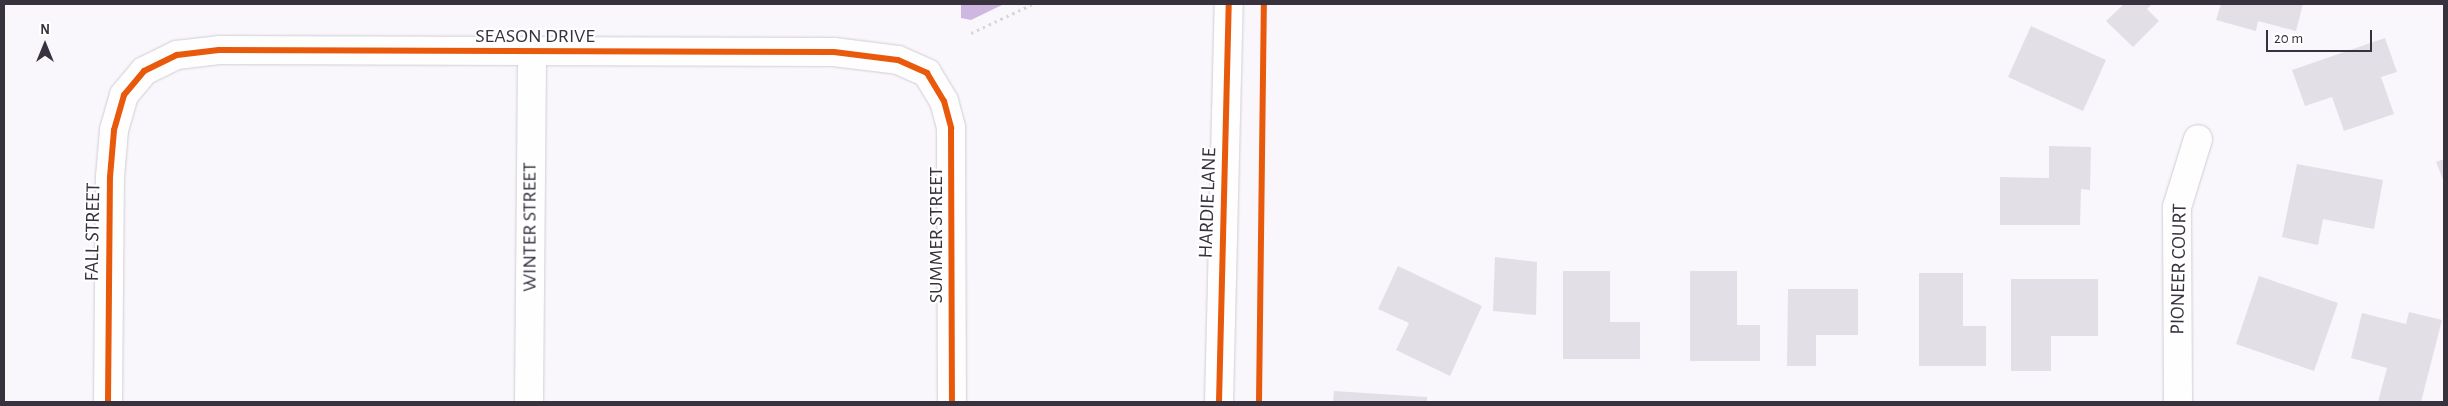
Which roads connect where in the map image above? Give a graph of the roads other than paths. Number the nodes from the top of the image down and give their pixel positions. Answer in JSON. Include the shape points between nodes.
{"nodes":[{"id":1,"x":1229,"y":4,"type":"edge"},
{"id":2,"x":532,"y":52,"type":"junction"},
{"id":3,"x":144,"y":72,"type":"joint"},
{"id":4,"x":927,"y":73,"type":"joint"},
{"id":5,"x":2198,"y":138,"type":"dead end"},
{"id":6,"x":108,"y":402,"type":"edge"},
{"id":7,"x":530,"y":402,"type":"edge"},
{"id":8,"x":952,"y":402,"type":"edge"},
{"id":9,"x":1218,"y":402,"type":"edge"},
{"id":10,"x":2178,"y":402,"type":"edge"}],
"edges":[{"from":1,"to":9,"type":"street","name":"HARDIE LANE"},
{"from":2,"to":3,"type":"street","name":"SEASON DRIVE","via":[[219,50],[177,55]]},
{"from":2,"to":4,"type":"street","name":"SEASON DRIVE","via":[[834,52],[898,60]]},
{"from":2,"to":7,"type":"street","name":"WINTER STREET"},
{"from":3,"to":6,"type":"street","name":"FALL STREET","via":[[124,95],[114,130],[110,177]]},
{"from":4,"to":8,"type":"street","name":"SUMMER STREET","via":[[944,102],[951,128]]},
{"from":5,"to":10,"type":"street","name":"PIONEER COURT","via":[[2177,207]]}]}
